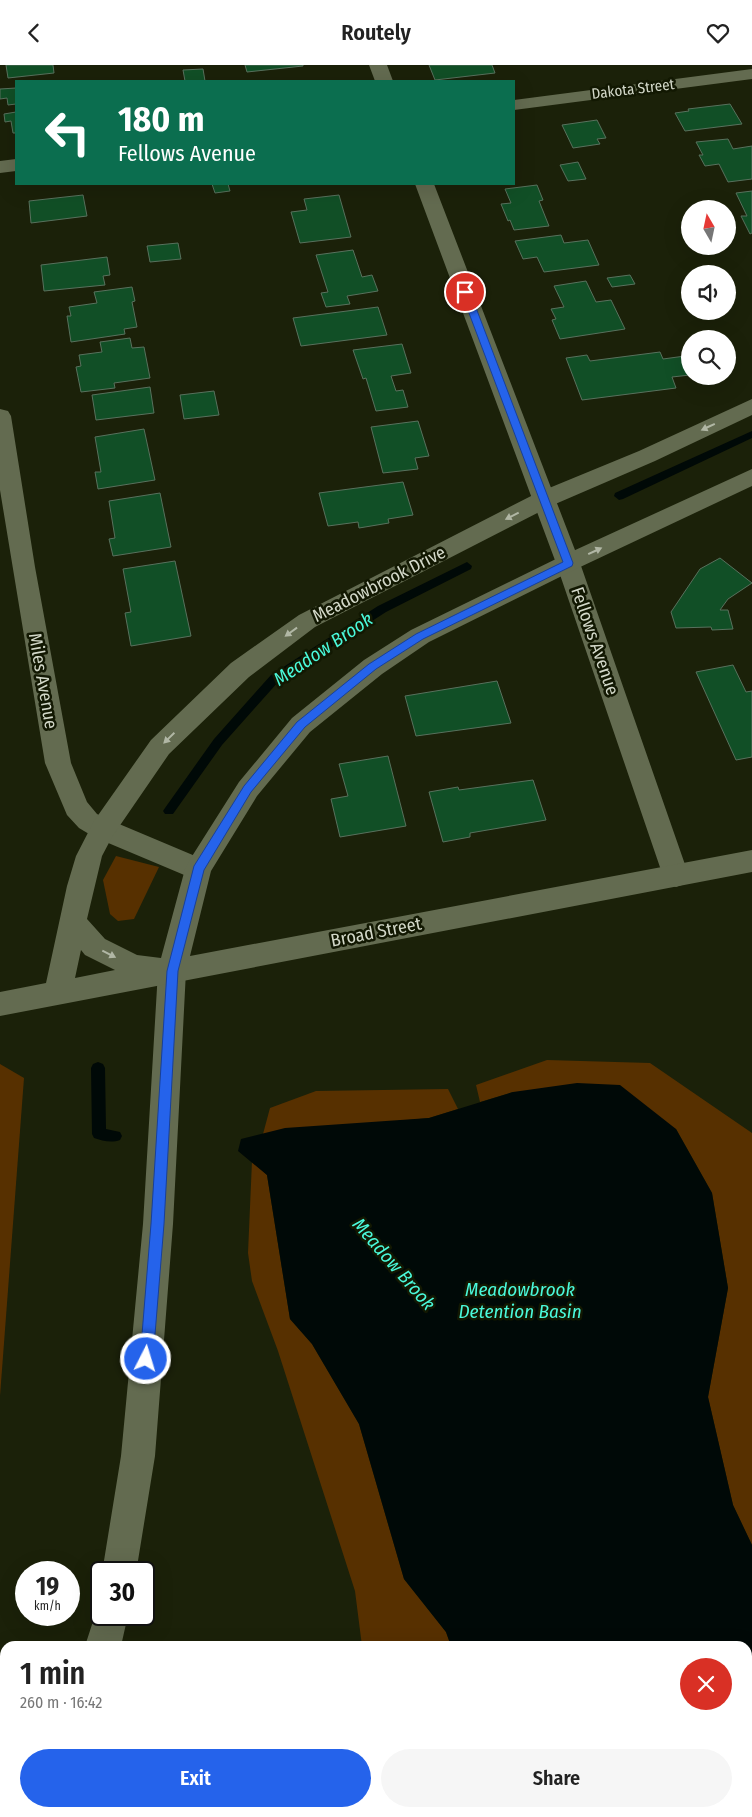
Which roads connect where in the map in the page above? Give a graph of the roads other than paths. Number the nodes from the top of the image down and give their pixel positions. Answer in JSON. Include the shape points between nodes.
{"nodes":[{"id":1,"x":378,"y":65,"type":"edge"},
{"id":2,"x":752,"y":74,"type":"edge"},
{"id":3,"x":384,"y":80,"type":"edge"},
{"id":4,"x":515,"y":105,"type":"edge"},
{"id":5,"x":15,"y":165,"type":"edge"},
{"id":6,"x":0,"y":167,"type":"edge"},
{"id":7,"x":424,"y":185,"type":"edge"},
{"id":8,"x":752,"y":406,"type":"edge"},
{"id":9,"x":0,"y":416,"type":"edge"},
{"id":10,"x":752,"y":477,"type":"edge"},
{"id":11,"x":545,"y":499,"type":"junction"},
{"id":12,"x":568,"y":563,"type":"junction"},
{"id":13,"x":103,"y":829,"type":"junction"},
{"id":14,"x":752,"y":861,"type":"edge"},
{"id":15,"x":198,"y":869,"type":"junction"},
{"id":16,"x":676,"y":876,"type":"junction"},
{"id":17,"x":73,"y":922,"type":"junction"},
{"id":18,"x":172,"y":971,"type":"junction"},
{"id":19,"x":58,"y":993,"type":"junction"},
{"id":20,"x":0,"y":1004,"type":"edge"},
{"id":21,"x":120,"y":1561,"type":"edge"},
{"id":22,"x":108,"y":1626,"type":"edge"},
{"id":23,"x":104,"y":1641,"type":"edge"}],
"edges":[{"from":1,"to":3,"type":"street"},
{"from":2,"to":4,"type":"street","name":"Dakota Street"},
{"from":5,"to":6,"type":"street"},
{"from":7,"to":11,"type":"street","name":"Fellows Avenue"},
{"from":8,"to":11,"type":"street","name":"Meadowbrook Drive","one_way":true,"via":[[647,456]]},
{"from":9,"to":13,"type":"street","name":"Miles Avenue","via":[[58,763],[76,808],[88,821]]},
{"from":12,"to":10,"type":"street","one_way":true},
{"from":11,"to":12,"type":"street","name":"Fellows Avenue"},
{"from":11,"to":13,"type":"street","name":"Meadowbrook Drive","one_way":true,"via":[[307,621],[240,669],[160,747]]},
{"from":12,"to":15,"type":"street","via":[[420,636],[373,667],[301,725],[248,789]]},
{"from":12,"to":16,"type":"street","name":"Fellows Avenue"},
{"from":13,"to":15,"type":"street","name":"Miles Avenue"},
{"from":13,"to":17,"type":"street","name":"Meadowbrook Drive","via":[[89,856]]},
{"from":14,"to":16,"type":"street","name":"Broad Street"},
{"from":15,"to":18,"type":"street"},
{"from":16,"to":18,"type":"street","name":"Broad Street"},
{"from":17,"to":18,"type":"street","one_way":true,"via":[[95,947],[134,966]]},
{"from":17,"to":19,"type":"street","name":"Meadowbrook Drive"},
{"from":18,"to":19,"type":"street","name":"Broad Street"},
{"from":18,"to":21,"type":"street","via":[[158,1224],[138,1456]]},
{"from":19,"to":20,"type":"street","name":"Broad Street"},
{"from":22,"to":23,"type":"street"}]}
